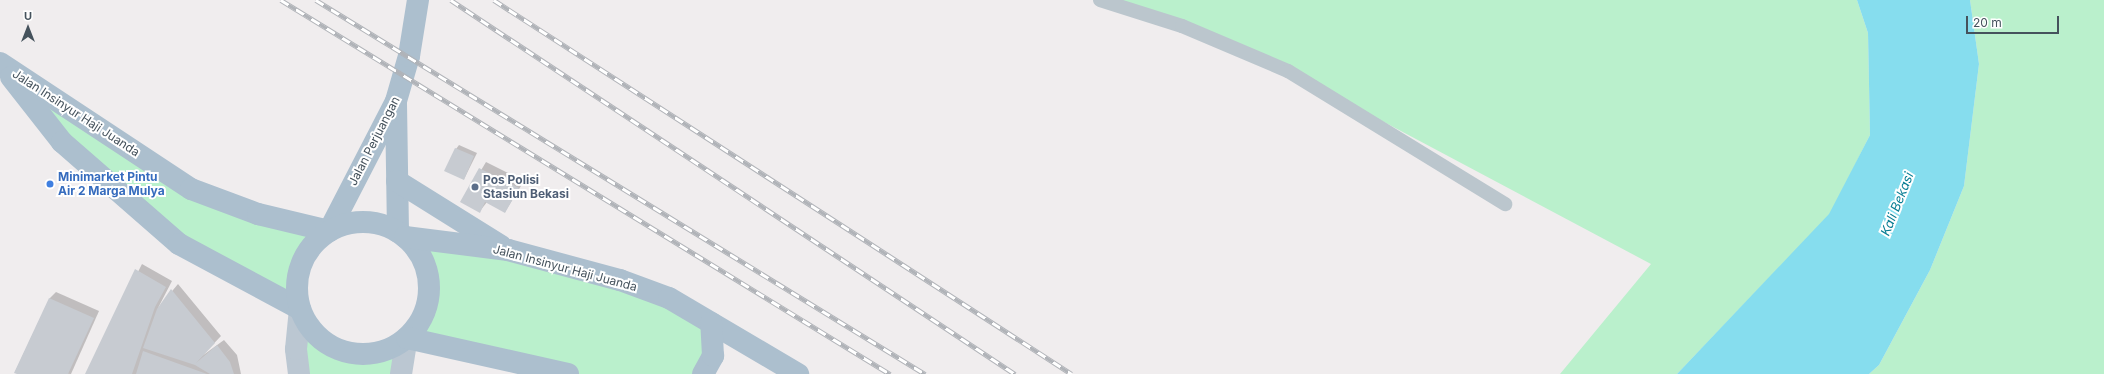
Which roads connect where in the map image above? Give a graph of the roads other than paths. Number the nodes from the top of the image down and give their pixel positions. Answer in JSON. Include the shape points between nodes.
{"nodes":[{"id":1,"x":418,"y":0,"type":"edge"},
{"id":2,"x":1100,"y":0,"type":"edge"},
{"id":3,"x":0,"y":64,"type":"edge"},
{"id":4,"x":396,"y":101,"type":"junction"},
{"id":5,"x":397,"y":181,"type":"junction"},
{"id":6,"x":1505,"y":204,"type":"dead end"},
{"id":7,"x":329,"y":231,"type":"junction"},
{"id":8,"x":401,"y":234,"type":"junction"},
{"id":9,"x":508,"y":250,"type":"junction"},
{"id":10,"x":300,"y":309,"type":"junction"},
{"id":11,"x":711,"y":323,"type":"junction"},
{"id":12,"x":407,"y":338,"type":"junction"},
{"id":13,"x":299,"y":374,"type":"edge"},
{"id":14,"x":401,"y":374,"type":"edge"},
{"id":15,"x":568,"y":374,"type":"edge"},
{"id":16,"x":703,"y":374,"type":"edge"},
{"id":17,"x":798,"y":374,"type":"edge"}],
"edges":[{"from":1,"to":4,"type":"main road","name":"Jalan Perjuangan","via":[[409,56]]},
{"from":2,"to":6,"type":"lane","via":[[1182,26],[1288,71]]},
{"from":3,"to":7,"type":"main road","name":"Jalan Insinyur Haji Juanda","via":[[190,189],[258,214]]},
{"from":3,"to":10,"type":"main road","name":"Jalan Insinyur Haji Juanda","via":[[62,142],[179,244]]},
{"from":4,"to":5,"type":"main road"},
{"from":4,"to":7,"type":"main road","name":"Jalan Perjuangan"},
{"from":5,"to":8,"type":"main road"},
{"from":5,"to":9,"type":"main road"},
{"from":7,"to":8,"type":"main road","via":[[361,222],[378,223]]},
{"from":7,"to":10,"type":"main road","via":[[312,245],[299,268],[296,289]]},
{"from":8,"to":9,"type":"main road","name":"Jalan Insinyur Haji Juanda"},
{"from":8,"to":12,"type":"main road","via":[[423,260],[430,279],[426,309]]},
{"from":9,"to":11,"type":"main road","name":"Jalan Insinyur Haji Juanda","via":[[620,280],[669,298]]},
{"from":10,"to":12,"type":"main road","via":[[316,336],[349,353],[384,352]]},
{"from":10,"to":13,"type":"street","via":[[296,349]]},
{"from":11,"to":16,"type":"main road","via":[[713,356]]},
{"from":11,"to":17,"type":"main road","name":"Jalan Insinyur Haji Juanda"},
{"from":12,"to":14,"type":"street"},
{"from":12,"to":15,"type":"main road"}]}
